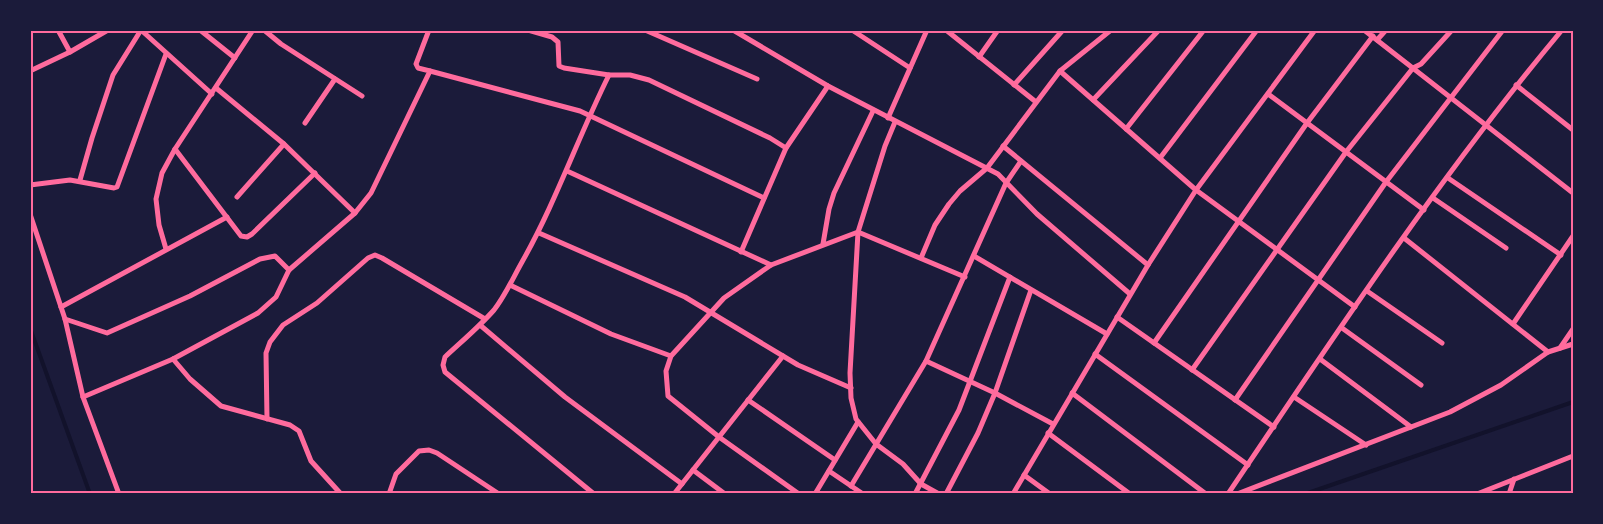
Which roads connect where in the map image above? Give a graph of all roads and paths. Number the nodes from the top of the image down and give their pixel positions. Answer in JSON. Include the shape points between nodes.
{"nodes":[{"id":1,"x":58,"y":30,"type":"edge"},
{"id":2,"x":106,"y":30,"type":"edge"},
{"id":3,"x":141,"y":30,"type":"edge"},
{"id":4,"x":200,"y":30,"type":"edge"},
{"id":5,"x":253,"y":30,"type":"edge"},
{"id":6,"x":264,"y":30,"type":"edge"},
{"id":7,"x":429,"y":30,"type":"edge"},
{"id":8,"x":528,"y":30,"type":"edge"},
{"id":9,"x":645,"y":30,"type":"edge"},
{"id":10,"x":733,"y":30,"type":"edge"},
{"id":11,"x":852,"y":30,"type":"edge"},
{"id":12,"x":946,"y":30,"type":"edge"},
{"id":13,"x":998,"y":30,"type":"edge"},
{"id":14,"x":1062,"y":30,"type":"edge"},
{"id":15,"x":1111,"y":30,"type":"edge"},
{"id":16,"x":1159,"y":30,"type":"edge"},
{"id":17,"x":1204,"y":30,"type":"edge"},
{"id":18,"x":1257,"y":30,"type":"edge"},
{"id":19,"x":1315,"y":30,"type":"edge"},
{"id":20,"x":1364,"y":30,"type":"edge"},
{"id":21,"x":1386,"y":30,"type":"edge"},
{"id":22,"x":1452,"y":30,"type":"edge"},
{"id":23,"x":1503,"y":30,"type":"edge"},
{"id":24,"x":1562,"y":30,"type":"edge"},
{"id":25,"x":924,"y":31,"type":"edge"},
{"id":26,"x":1555,"y":33,"type":"edge"},
{"id":27,"x":1375,"y":38,"type":"junction"},
{"id":28,"x":70,"y":52,"type":"junction"},
{"id":29,"x":166,"y":54,"type":"junction"},
{"id":30,"x":979,"y":57,"type":"junction"},
{"id":31,"x":235,"y":58,"type":"junction"},
{"id":32,"x":910,"y":68,"type":"junction"},
{"id":33,"x":1413,"y":68,"type":"junction"},
{"id":34,"x":30,"y":71,"type":"edge"},
{"id":35,"x":430,"y":71,"type":"junction"},
{"id":36,"x":1060,"y":71,"type":"junction"},
{"id":37,"x":609,"y":75,"type":"junction"},
{"id":38,"x":335,"y":79,"type":"junction"},
{"id":39,"x":757,"y":79,"type":"dead end"},
{"id":40,"x":1014,"y":85,"type":"junction"},
{"id":41,"x":1516,"y":85,"type":"junction"},
{"id":42,"x":828,"y":86,"type":"junction"},
{"id":43,"x":216,"y":88,"type":"junction"},
{"id":44,"x":212,"y":94,"type":"junction"},
{"id":45,"x":1268,"y":94,"type":"junction"},
{"id":46,"x":362,"y":96,"type":"dead end"},
{"id":47,"x":1450,"y":96,"type":"junction"},
{"id":48,"x":1093,"y":100,"type":"junction"},
{"id":49,"x":1036,"y":102,"type":"junction"},
{"id":50,"x":873,"y":111,"type":"junction"},
{"id":51,"x":589,"y":116,"type":"junction"},
{"id":52,"x":888,"y":118,"type":"junction"},
{"id":53,"x":896,"y":122,"type":"junction"},
{"id":54,"x":305,"y":123,"type":"dead end"},
{"id":55,"x":1307,"y":123,"type":"junction"},
{"id":56,"x":1486,"y":126,"type":"junction"},
{"id":57,"x":1126,"y":129,"type":"junction"},
{"id":58,"x":1573,"y":130,"type":"edge"},
{"id":59,"x":284,"y":144,"type":"junction"},
{"id":60,"x":1003,"y":146,"type":"junction"},
{"id":61,"x":786,"y":148,"type":"junction"},
{"id":62,"x":175,"y":149,"type":"junction"},
{"id":63,"x":1346,"y":152,"type":"junction"},
{"id":64,"x":1160,"y":158,"type":"junction"},
{"id":65,"x":1021,"y":161,"type":"junction"},
{"id":66,"x":987,"y":168,"type":"junction"},
{"id":67,"x":567,"y":171,"type":"junction"},
{"id":68,"x":315,"y":173,"type":"junction"},
{"id":69,"x":1448,"y":178,"type":"junction"},
{"id":70,"x":80,"y":180,"type":"junction"},
{"id":71,"x":1386,"y":182,"type":"junction"},
{"id":72,"x":1006,"y":183,"type":"junction"},
{"id":73,"x":30,"y":185,"type":"edge"},
{"id":74,"x":1196,"y":190,"type":"junction"},
{"id":75,"x":1573,"y":193,"type":"edge"},
{"id":76,"x":237,"y":197,"type":"dead end"},
{"id":77,"x":764,"y":198,"type":"junction"},
{"id":78,"x":1433,"y":198,"type":"junction"},
{"id":79,"x":1424,"y":210,"type":"junction"},
{"id":80,"x":356,"y":213,"type":"junction"},
{"id":81,"x":30,"y":214,"type":"edge"},
{"id":82,"x":227,"y":217,"type":"junction"},
{"id":83,"x":1238,"y":221,"type":"junction"},
{"id":84,"x":858,"y":231,"type":"junction"},
{"id":85,"x":538,"y":233,"type":"junction"},
{"id":86,"x":1573,"y":236,"type":"edge"},
{"id":87,"x":1404,"y":238,"type":"junction"},
{"id":88,"x":823,"y":244,"type":"junction"},
{"id":89,"x":1506,"y":248,"type":"dead end"},
{"id":90,"x":166,"y":249,"type":"junction"},
{"id":91,"x":1276,"y":249,"type":"junction"},
{"id":92,"x":741,"y":252,"type":"junction"},
{"id":93,"x":1561,"y":255,"type":"junction"},
{"id":94,"x":974,"y":256,"type":"junction"},
{"id":95,"x":921,"y":258,"type":"junction"},
{"id":96,"x":771,"y":265,"type":"junction"},
{"id":97,"x":1148,"y":266,"type":"junction"},
{"id":98,"x":289,"y":270,"type":"junction"},
{"id":99,"x":965,"y":276,"type":"junction"},
{"id":100,"x":1010,"y":277,"type":"junction"},
{"id":101,"x":1320,"y":280,"type":"junction"},
{"id":102,"x":510,"y":285,"type":"junction"},
{"id":103,"x":1031,"y":290,"type":"junction"},
{"id":104,"x":1366,"y":291,"type":"junction"},
{"id":105,"x":1130,"y":294,"type":"junction"},
{"id":106,"x":62,"y":307,"type":"junction"},
{"id":107,"x":1355,"y":307,"type":"junction"},
{"id":108,"x":710,"y":312,"type":"junction"},
{"id":109,"x":1117,"y":316,"type":"junction"},
{"id":110,"x":485,"y":319,"type":"junction"},
{"id":111,"x":65,"y":320,"type":"junction"},
{"id":112,"x":1513,"y":324,"type":"junction"},
{"id":113,"x":480,"y":325,"type":"junction"},
{"id":114,"x":1341,"y":328,"type":"junction"},
{"id":115,"x":1573,"y":329,"type":"edge"},
{"id":116,"x":1107,"y":334,"type":"junction"},
{"id":117,"x":1154,"y":343,"type":"junction"},
{"id":118,"x":1442,"y":343,"type":"dead end"},
{"id":119,"x":1573,"y":344,"type":"edge"},
{"id":120,"x":1560,"y":348,"type":"junction"},
{"id":121,"x":1548,"y":352,"type":"junction"},
{"id":122,"x":1095,"y":354,"type":"junction"},
{"id":123,"x":671,"y":356,"type":"junction"},
{"id":124,"x":783,"y":356,"type":"junction"},
{"id":125,"x":173,"y":358,"type":"junction"},
{"id":126,"x":1320,"y":359,"type":"junction"},
{"id":127,"x":926,"y":361,"type":"junction"},
{"id":128,"x":1192,"y":370,"type":"junction"},
{"id":129,"x":970,"y":382,"type":"junction"},
{"id":130,"x":1421,"y":385,"type":"dead end"},
{"id":131,"x":851,"y":388,"type":"junction"},
{"id":132,"x":995,"y":393,"type":"junction"},
{"id":133,"x":1072,"y":393,"type":"junction"},
{"id":134,"x":83,"y":397,"type":"junction"},
{"id":135,"x":1294,"y":397,"type":"junction"},
{"id":136,"x":748,"y":400,"type":"junction"},
{"id":137,"x":1235,"y":400,"type":"junction"},
{"id":138,"x":267,"y":419,"type":"junction"},
{"id":139,"x":858,"y":422,"type":"junction"},
{"id":140,"x":1053,"y":424,"type":"junction"},
{"id":141,"x":1274,"y":427,"type":"junction"},
{"id":142,"x":1411,"y":427,"type":"junction"},
{"id":143,"x":1048,"y":434,"type":"junction"},
{"id":144,"x":719,"y":436,"type":"junction"},
{"id":145,"x":876,"y":444,"type":"junction"},
{"id":146,"x":1366,"y":445,"type":"junction"},
{"id":147,"x":1573,"y":456,"type":"edge"},
{"id":148,"x":835,"y":460,"type":"junction"},
{"id":149,"x":1248,"y":465,"type":"junction"},
{"id":150,"x":693,"y":470,"type":"junction"},
{"id":151,"x":829,"y":471,"type":"junction"},
{"id":152,"x":1024,"y":475,"type":"junction"},
{"id":153,"x":1514,"y":479,"type":"junction"},
{"id":154,"x":682,"y":484,"type":"junction"},
{"id":155,"x":921,"y":484,"type":"junction"},
{"id":156,"x":851,"y":486,"type":"junction"},
{"id":157,"x":119,"y":494,"type":"edge"},
{"id":158,"x":341,"y":494,"type":"edge"},
{"id":159,"x":389,"y":494,"type":"edge"},
{"id":160,"x":499,"y":494,"type":"edge"},
{"id":161,"x":594,"y":494,"type":"edge"},
{"id":162,"x":674,"y":494,"type":"edge"},
{"id":163,"x":725,"y":494,"type":"edge"},
{"id":164,"x":799,"y":494,"type":"edge"},
{"id":165,"x":815,"y":494,"type":"edge"},
{"id":166,"x":863,"y":494,"type":"edge"},
{"id":167,"x":915,"y":494,"type":"edge"},
{"id":168,"x":939,"y":494,"type":"edge"},
{"id":169,"x":946,"y":494,"type":"edge"},
{"id":170,"x":1013,"y":494,"type":"edge"},
{"id":171,"x":1050,"y":494,"type":"edge"},
{"id":172,"x":1130,"y":494,"type":"edge"},
{"id":173,"x":1206,"y":494,"type":"edge"},
{"id":174,"x":1228,"y":494,"type":"edge"},
{"id":175,"x":1237,"y":494,"type":"edge"},
{"id":176,"x":1477,"y":494,"type":"edge"},
{"id":177,"x":1509,"y":494,"type":"edge"}],
"edges":[{"from":1,"to":28,"type":"street"},
{"from":2,"to":28,"type":"street"},
{"from":3,"to":29,"type":"street"},
{"from":3,"to":70,"type":"street","via":[[113,75]]},
{"from":4,"to":31,"type":"street"},
{"from":5,"to":31,"type":"street"},
{"from":6,"to":38,"type":"street"},
{"from":7,"to":35,"type":"street","via":[[416,64]]},
{"from":8,"to":37,"type":"street","via":[[558,42],[560,66]]},
{"from":9,"to":39,"type":"street"},
{"from":10,"to":42,"type":"street"},
{"from":11,"to":32,"type":"street"},
{"from":12,"to":30,"type":"street"},
{"from":13,"to":30,"type":"street"},
{"from":14,"to":40,"type":"street"},
{"from":15,"to":36,"type":"street"},
{"from":16,"to":48,"type":"street"},
{"from":17,"to":57,"type":"street"},
{"from":18,"to":64,"type":"street"},
{"from":19,"to":45,"type":"street"},
{"from":20,"to":27,"type":"street"},
{"from":21,"to":27,"type":"street"},
{"from":22,"to":33,"type":"street"},
{"from":23,"to":47,"type":"street"},
{"from":24,"to":26,"type":"street"},
{"from":25,"to":32,"type":"street"},
{"from":26,"to":41,"type":"street"},
{"from":27,"to":33,"type":"street"},
{"from":27,"to":55,"type":"street"},
{"from":28,"to":34,"type":"street"},
{"from":29,"to":44,"type":"street"},
{"from":29,"to":70,"type":"street","via":[[117,187]]},
{"from":30,"to":40,"type":"street"},
{"from":31,"to":43,"type":"street"},
{"from":32,"to":52,"type":"street"},
{"from":33,"to":47,"type":"street"},
{"from":33,"to":63,"type":"street"},
{"from":35,"to":51,"type":"street"},
{"from":35,"to":80,"type":"street","via":[[371,193]]},
{"from":36,"to":48,"type":"street"},
{"from":36,"to":49,"type":"street"},
{"from":37,"to":51,"type":"street"},
{"from":37,"to":61,"type":"street","via":[[649,80]]},
{"from":38,"to":46,"type":"street"},
{"from":38,"to":54,"type":"street"},
{"from":40,"to":49,"type":"street"},
{"from":41,"to":56,"type":"street"},
{"from":41,"to":58,"type":"street"},
{"from":42,"to":50,"type":"street"},
{"from":42,"to":61,"type":"street"},
{"from":43,"to":44,"type":"street"},
{"from":43,"to":59,"type":"street"},
{"from":44,"to":62,"type":"street"},
{"from":45,"to":55,"type":"street"},
{"from":45,"to":74,"type":"street"},
{"from":47,"to":56,"type":"street"},
{"from":47,"to":71,"type":"street"},
{"from":48,"to":57,"type":"street"},
{"from":49,"to":60,"type":"street"},
{"from":50,"to":52,"type":"street"},
{"from":50,"to":88,"type":"street","via":[[834,193]]},
{"from":51,"to":67,"type":"street"},
{"from":51,"to":77,"type":"street"},
{"from":52,"to":53,"type":"street"},
{"from":53,"to":66,"type":"street"},
{"from":53,"to":84,"type":"street"},
{"from":55,"to":63,"type":"street"},
{"from":55,"to":83,"type":"street"},
{"from":56,"to":69,"type":"street"},
{"from":56,"to":75,"type":"street"},
{"from":57,"to":64,"type":"street"},
{"from":59,"to":68,"type":"street"},
{"from":59,"to":76,"type":"street"},
{"from":60,"to":65,"type":"street"},
{"from":60,"to":66,"type":"street"},
{"from":61,"to":77,"type":"street"},
{"from":62,"to":82,"type":"street"},
{"from":62,"to":90,"type":"street","via":[[162,173],[156,199]]},
{"from":63,"to":71,"type":"street"},
{"from":63,"to":91,"type":"street"},
{"from":64,"to":74,"type":"street"},
{"from":65,"to":72,"type":"street"},
{"from":65,"to":97,"type":"street"},
{"from":66,"to":72,"type":"street"},
{"from":66,"to":95,"type":"street","via":[[949,204]]},
{"from":67,"to":85,"type":"street"},
{"from":67,"to":92,"type":"street"},
{"from":68,"to":80,"type":"street"},
{"from":68,"to":82,"type":"street","via":[[250,236],[241,236]]},
{"from":69,"to":78,"type":"street"},
{"from":69,"to":93,"type":"street"},
{"from":70,"to":73,"type":"street"},
{"from":71,"to":79,"type":"street"},
{"from":71,"to":101,"type":"street"},
{"from":72,"to":94,"type":"street"},
{"from":72,"to":105,"type":"street"},
{"from":74,"to":83,"type":"street"},
{"from":74,"to":97,"type":"street"},
{"from":77,"to":92,"type":"street"},
{"from":78,"to":79,"type":"street"},
{"from":78,"to":89,"type":"street"},
{"from":79,"to":87,"type":"street"},
{"from":80,"to":98,"type":"street"},
{"from":81,"to":106,"type":"street"},
{"from":82,"to":90,"type":"street"},
{"from":83,"to":91,"type":"street"},
{"from":83,"to":117,"type":"street"},
{"from":84,"to":88,"type":"street"},
{"from":84,"to":95,"type":"street"},
{"from":84,"to":131,"type":"street"},
{"from":85,"to":102,"type":"street"},
{"from":85,"to":108,"type":"street","via":[[655,282]]},
{"from":86,"to":93,"type":"street"},
{"from":87,"to":104,"type":"street"},
{"from":87,"to":112,"type":"street"},
{"from":88,"to":96,"type":"street"},
{"from":90,"to":106,"type":"street"},
{"from":91,"to":101,"type":"street"},
{"from":91,"to":128,"type":"street"},
{"from":92,"to":96,"type":"street"},
{"from":93,"to":112,"type":"street"},
{"from":94,"to":99,"type":"street"},
{"from":94,"to":100,"type":"street"},
{"from":95,"to":99,"type":"street"},
{"from":96,"to":108,"type":"street"},
{"from":97,"to":105,"type":"street"},
{"from":98,"to":111,"type":"street","via":[[274,256],[260,259],[107,333]]},
{"from":98,"to":125,"type":"street","via":[[276,297],[258,313]]},
{"from":99,"to":127,"type":"street"},
{"from":100,"to":103,"type":"street"},
{"from":100,"to":129,"type":"street"},
{"from":101,"to":107,"type":"street"},
{"from":101,"to":137,"type":"street"},
{"from":102,"to":110,"type":"street"},
{"from":102,"to":123,"type":"street","via":[[611,334]]},
{"from":103,"to":116,"type":"street"},
{"from":103,"to":132,"type":"street"},
{"from":104,"to":107,"type":"street"},
{"from":104,"to":118,"type":"street"},
{"from":105,"to":109,"type":"street"},
{"from":106,"to":111,"type":"street"},
{"from":107,"to":114,"type":"street"},
{"from":108,"to":123,"type":"street"},
{"from":108,"to":124,"type":"street"},
{"from":109,"to":116,"type":"street"},
{"from":109,"to":117,"type":"street"},
{"from":110,"to":113,"type":"street"},
{"from":110,"to":138,"type":"street","via":[[391,262],[375,255],[368,258],[317,303],[283,325],[270,342],[266,353]]},
{"from":111,"to":134,"type":"street"},
{"from":112,"to":121,"type":"street"},
{"from":113,"to":154,"type":"street","via":[[565,397]]},
{"from":113,"to":161,"type":"street","via":[[444,357],[445,372]]},
{"from":114,"to":126,"type":"street"},
{"from":114,"to":130,"type":"street"},
{"from":115,"to":120,"type":"street"},
{"from":116,"to":122,"type":"street"},
{"from":117,"to":128,"type":"street"},
{"from":119,"to":120,"type":"street"},
{"from":120,"to":121,"type":"street"},
{"from":121,"to":142,"type":"street","via":[[1478,399]]},
{"from":122,"to":133,"type":"street"},
{"from":122,"to":149,"type":"street"},
{"from":123,"to":144,"type":"street","via":[[666,371],[668,396]]},
{"from":124,"to":131,"type":"street"},
{"from":124,"to":136,"type":"street"},
{"from":125,"to":134,"type":"street"},
{"from":125,"to":138,"type":"street","via":[[221,406]]},
{"from":126,"to":135,"type":"street"},
{"from":126,"to":142,"type":"street"},
{"from":127,"to":129,"type":"street"},
{"from":127,"to":145,"type":"street"},
{"from":128,"to":137,"type":"street"},
{"from":129,"to":132,"type":"street"},
{"from":129,"to":155,"type":"street"},
{"from":131,"to":139,"type":"street"},
{"from":132,"to":140,"type":"street"},
{"from":132,"to":169,"type":"street"},
{"from":133,"to":140,"type":"street"},
{"from":133,"to":173,"type":"street"},
{"from":134,"to":157,"type":"street"},
{"from":135,"to":141,"type":"street"},
{"from":135,"to":146,"type":"street"},
{"from":136,"to":144,"type":"street"},
{"from":136,"to":148,"type":"street"},
{"from":137,"to":141,"type":"street"},
{"from":138,"to":158,"type":"street","via":[[299,431],[311,461]]},
{"from":139,"to":145,"type":"street"},
{"from":139,"to":148,"type":"street"},
{"from":140,"to":143,"type":"street"},
{"from":141,"to":149,"type":"street"},
{"from":142,"to":146,"type":"street"},
{"from":143,"to":152,"type":"street"},
{"from":143,"to":172,"type":"street"},
{"from":144,"to":150,"type":"street"},
{"from":144,"to":164,"type":"street"},
{"from":145,"to":155,"type":"street"},
{"from":145,"to":156,"type":"street"},
{"from":146,"to":175,"type":"street"},
{"from":147,"to":153,"type":"street"},
{"from":148,"to":151,"type":"street"},
{"from":149,"to":174,"type":"street"},
{"from":150,"to":154,"type":"street"},
{"from":150,"to":163,"type":"street"},
{"from":151,"to":156,"type":"street"},
{"from":151,"to":165,"type":"street"},
{"from":152,"to":170,"type":"street"},
{"from":152,"to":171,"type":"street"},
{"from":153,"to":176,"type":"street"},
{"from":153,"to":177,"type":"street"},
{"from":154,"to":162,"type":"street"},
{"from":155,"to":167,"type":"street"},
{"from":155,"to":168,"type":"street"},
{"from":156,"to":166,"type":"street"},
{"from":159,"to":160,"type":"street","via":[[396,474],[419,451],[429,450]]}]}
